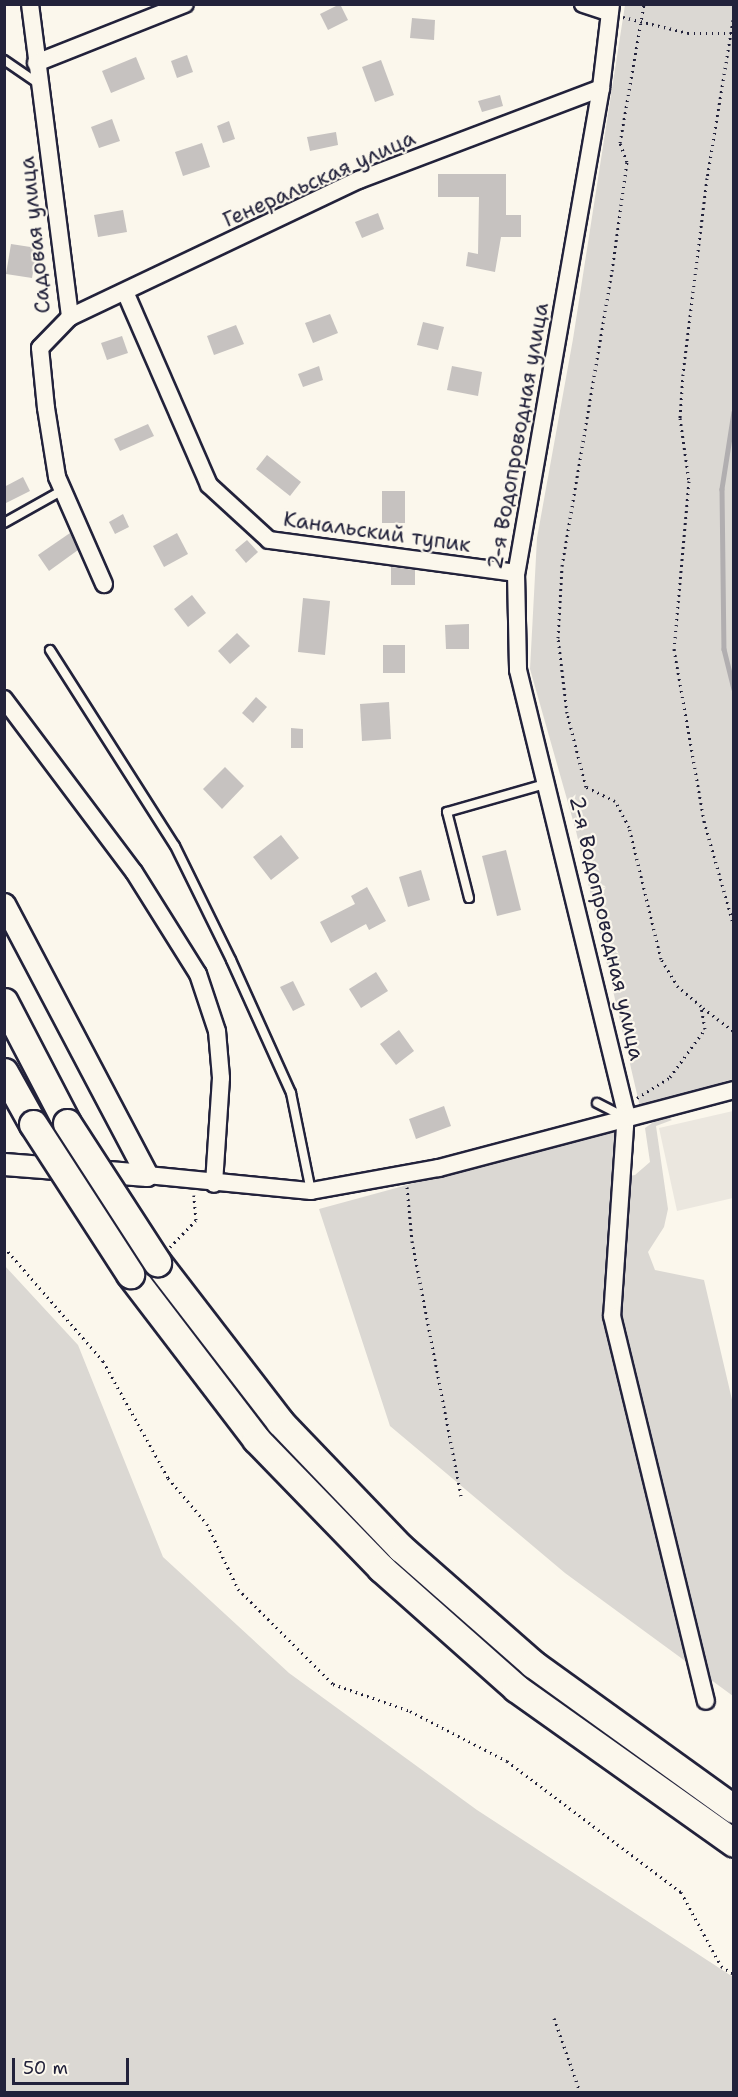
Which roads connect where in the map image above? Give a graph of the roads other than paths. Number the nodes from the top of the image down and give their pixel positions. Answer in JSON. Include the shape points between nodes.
{"nodes":[{"id":1,"x":30,"y":4,"type":"edge"},
{"id":2,"x":185,"y":4,"type":"edge"},
{"id":3,"x":583,"y":4,"type":"edge"},
{"id":4,"x":610,"y":9,"type":"edge"},
{"id":5,"x":4,"y":60,"type":"edge"},
{"id":6,"x":36,"y":63,"type":"junction"},
{"id":7,"x":40,"y":84,"type":"junction"},
{"id":8,"x":601,"y":88,"type":"junction"},
{"id":9,"x":126,"y":294,"type":"junction"},
{"id":10,"x":70,"y":317,"type":"junction"},
{"id":11,"x":64,"y":490,"type":"junction"},
{"id":12,"x":4,"y":523,"type":"edge"},
{"id":13,"x":516,"y":573,"type":"junction"},
{"id":14,"x":104,"y":584,"type":"dead end"},
{"id":15,"x":50,"y":650,"type":"dead end"},
{"id":16,"x":4,"y":699,"type":"edge"},
{"id":17,"x":549,"y":783,"type":"junction"},
{"id":18,"x":469,"y":898,"type":"dead end"},
{"id":19,"x":4,"y":904,"type":"edge"},
{"id":20,"x":4,"y":1002,"type":"edge"},
{"id":21,"x":4,"y":1072,"type":"edge"},
{"id":22,"x":734,"y":1090,"type":"edge"},
{"id":23,"x":597,"y":1103,"type":"dead end"},
{"id":24,"x":626,"y":1115,"type":"junction"},
{"id":25,"x":4,"y":1164,"type":"edge"},
{"id":26,"x":147,"y":1175,"type":"junction"},
{"id":27,"x":214,"y":1184,"type":"junction"},
{"id":28,"x":311,"y":1191,"type":"junction"},
{"id":29,"x":706,"y":1701,"type":"dead end"},
{"id":30,"x":734,"y":1809,"type":"edge"},
{"id":31,"x":734,"y":1843,"type":"edge"}],
"edges":[{"from":1,"to":6,"type":"street","name":"Садовая улица"},
{"from":2,"to":6,"type":"street"},
{"from":3,"to":4,"type":"street"},
{"from":4,"to":8,"type":"street","name":"2-я Водопроводная улица"},
{"from":5,"to":7,"type":"lane"},
{"from":6,"to":7,"type":"street","name":"Садовая улица"},
{"from":7,"to":10,"type":"street","name":"Садовая улица"},
{"from":8,"to":9,"type":"street","name":"Генеральская улица","via":[[359,180]]},
{"from":8,"to":13,"type":"street","name":"2-я Водопроводная улица"},
{"from":9,"to":10,"type":"street","name":"Генеральская улица"},
{"from":9,"to":13,"type":"street","name":"Канальский тупик","via":[[209,485],[269,540]]},
{"from":10,"to":11,"type":"street","name":"Садовая улица","via":[[40,348],[57,477]]},
{"from":11,"to":12,"type":"lane"},
{"from":11,"to":14,"type":"street","name":"Садовая улица"},
{"from":13,"to":17,"type":"street","name":"2-я Водопроводная улица","via":[[518,670]]},
{"from":15,"to":28,"type":"lane","via":[[169,835],[231,960],[291,1093]]},
{"from":16,"to":27,"type":"street","via":[[134,872],[198,974],[216,1031],[221,1078]]},
{"from":17,"to":18,"type":"lane","via":[[447,812]]},
{"from":17,"to":24,"type":"street","name":"2-я Водопроводная улица"},
{"from":19,"to":26,"type":"street"},
{"from":20,"to":30,"type":"main road","bridge":true,"via":[[67,1123],[157,1262],[280,1422],[400,1548],[533,1664]]},
{"from":21,"to":31,"type":"main road","bridge":true,"via":[[130,1274],[256,1439],[381,1568],[516,1688]]},
{"from":22,"to":24,"type":"street"},
{"from":23,"to":24,"type":"lane"},
{"from":24,"to":28,"type":"street","via":[[406,1174]]},
{"from":24,"to":29,"type":"street","name":"2-я Водопроводная улица","via":[[612,1316]]},
{"from":25,"to":26,"type":"street"},
{"from":26,"to":27,"type":"street"},
{"from":27,"to":28,"type":"street"}]}
